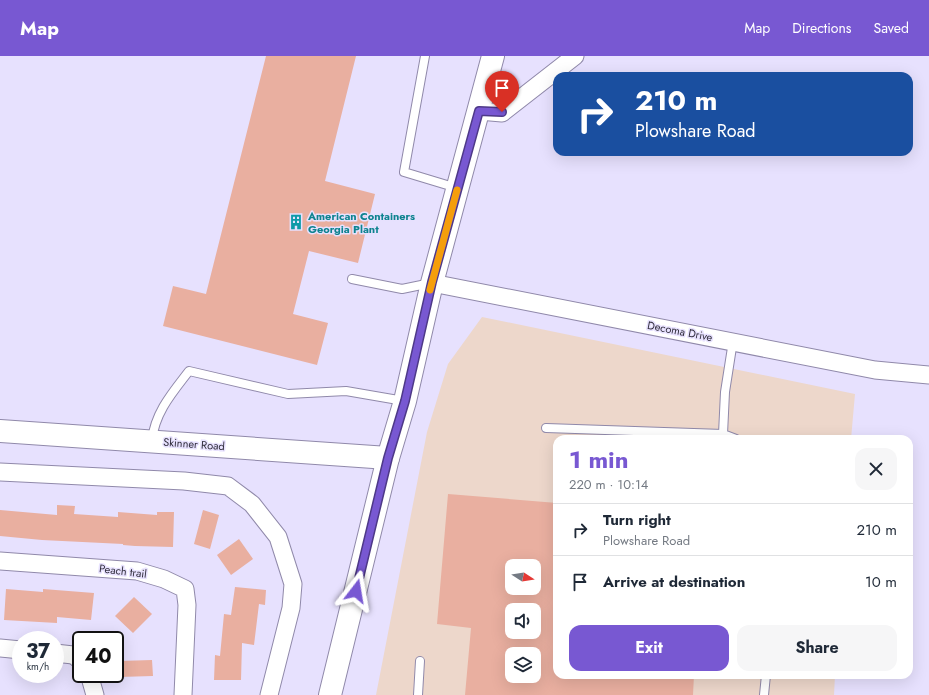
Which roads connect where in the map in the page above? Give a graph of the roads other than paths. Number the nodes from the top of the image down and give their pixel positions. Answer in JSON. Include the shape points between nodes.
{"nodes":[{"id":1,"x":425,"y":56,"type":"edge"},
{"id":2,"x":493,"y":56,"type":"edge"},
{"id":3,"x":575,"y":56,"type":"edge"},
{"id":4,"x":554,"y":72,"type":"edge"},
{"id":5,"x":553,"y":73,"type":"edge"},
{"id":6,"x":479,"y":111,"type":"junction"},
{"id":7,"x":458,"y":188,"type":"junction"},
{"id":8,"x":352,"y":279,"type":"dead end"},
{"id":9,"x":432,"y":282,"type":"junction"},
{"id":10,"x":732,"y":341,"type":"junction"},
{"id":11,"x":929,"y":375,"type":"edge"},
{"id":12,"x":405,"y":401,"type":"junction"},
{"id":13,"x":546,"y":428,"type":"dead end"},
{"id":14,"x":0,"y":431,"type":"edge"},
{"id":15,"x":723,"y":434,"type":"joint"},
{"id":16,"x":152,"y":441,"type":"junction"},
{"id":17,"x":388,"y":458,"type":"junction"},
{"id":18,"x":0,"y":472,"type":"edge"},
{"id":19,"x":0,"y":561,"type":"edge"},
{"id":20,"x":0,"y":648,"type":"edge"},
{"id":21,"x":12,"y":649,"type":"edge"},
{"id":22,"x":420,"y":661,"type":"dead end"},
{"id":23,"x":766,"y":679,"type":"edge"},
{"id":24,"x":92,"y":683,"type":"edge"},
{"id":25,"x":95,"y":695,"type":"edge"},
{"id":26,"x":183,"y":695,"type":"edge"},
{"id":27,"x":269,"y":695,"type":"edge"},
{"id":28,"x":330,"y":695,"type":"edge"},
{"id":29,"x":418,"y":695,"type":"edge"},
{"id":30,"x":764,"y":695,"type":"edge"}],
"edges":[{"from":1,"to":7,"type":"lane","via":[[404,172]]},
{"from":2,"to":6,"type":"street"},
{"from":3,"to":4,"type":"street"},
{"from":5,"to":6,"type":"street","via":[[502,112]]},
{"from":6,"to":7,"type":"street"},
{"from":7,"to":9,"type":"street"},
{"from":8,"to":9,"type":"lane","via":[[402,289]]},
{"from":9,"to":10,"type":"street","name":"Decoma Drive"},
{"from":9,"to":12,"type":"street"},
{"from":10,"to":11,"type":"street","name":"Decoma Drive","via":[[875,370]]},
{"from":10,"to":15,"type":"lane","via":[[725,392]]},
{"from":12,"to":16,"type":"lane","via":[[346,391],[288,394],[189,371],[164,404],[153,426]]},
{"from":12,"to":17,"type":"street"},
{"from":13,"to":15,"type":"lane"},
{"from":14,"to":16,"type":"street","name":"Skinner Road"},
{"from":16,"to":17,"type":"street","name":"Skinner Road"},
{"from":17,"to":28,"type":"street"},
{"from":18,"to":27,"type":"street","via":[[184,481],[228,486],[252,504],[278,537],[293,584],[291,608]]},
{"from":19,"to":26,"type":"street","name":"Peach trail","via":[[137,571],[185,589],[187,605]]},
{"from":20,"to":21,"type":"street"},
{"from":22,"to":29,"type":"lane"},
{"from":23,"to":30,"type":"lane"},
{"from":24,"to":25,"type":"street"}]}
